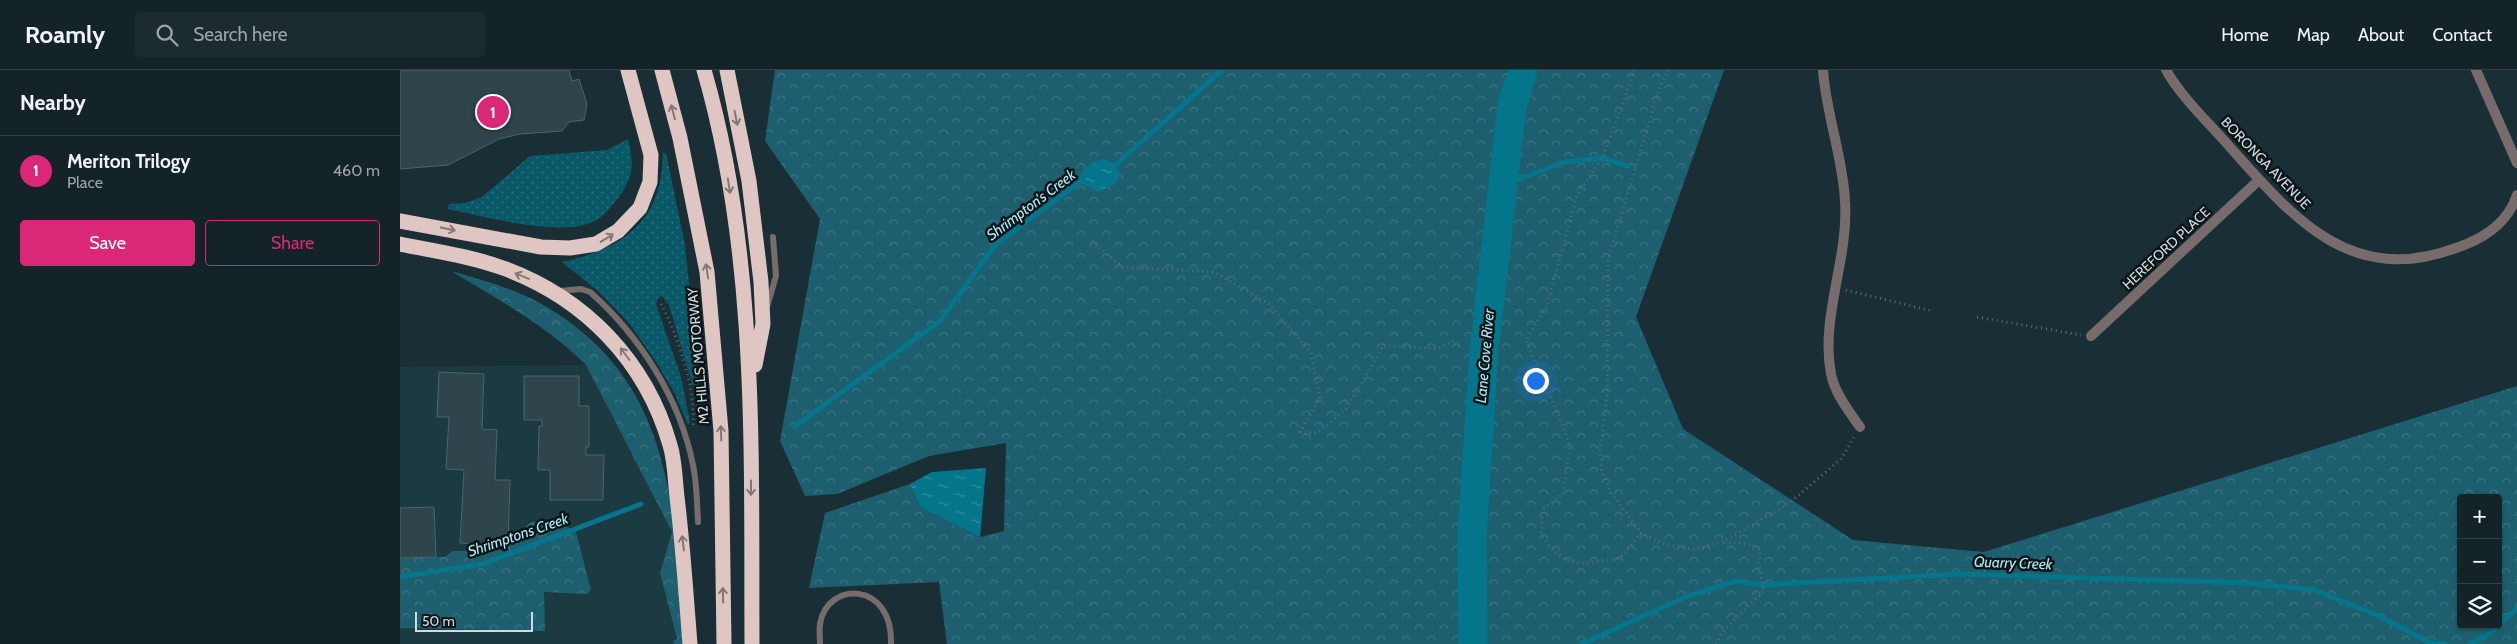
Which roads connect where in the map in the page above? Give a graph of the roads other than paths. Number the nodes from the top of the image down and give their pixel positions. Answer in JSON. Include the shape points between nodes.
{"nodes":[{"id":1,"x":628,"y":70,"type":"edge"},
{"id":2,"x":662,"y":70,"type":"edge"},
{"id":3,"x":704,"y":70,"type":"edge"},
{"id":4,"x":727,"y":70,"type":"edge"},
{"id":5,"x":1823,"y":70,"type":"edge"},
{"id":6,"x":2166,"y":70,"type":"edge"},
{"id":7,"x":2476,"y":70,"type":"edge"},
{"id":8,"x":2517,"y":163,"type":"edge"},
{"id":9,"x":2259,"y":180,"type":"junction"},
{"id":10,"x":2517,"y":195,"type":"edge"},
{"id":11,"x":400,"y":221,"type":"edge"},
{"id":12,"x":773,"y":237,"type":"dead end"},
{"id":13,"x":400,"y":244,"type":"edge"},
{"id":14,"x":555,"y":292,"type":"junction"},
{"id":15,"x":763,"y":324,"type":"junction"},
{"id":16,"x":2091,"y":336,"type":"road end"},
{"id":17,"x":750,"y":386,"type":"junction"},
{"id":18,"x":1860,"y":428,"type":"road end"},
{"id":19,"x":698,"y":522,"type":"dead end"},
{"id":20,"x":690,"y":644,"type":"edge"},
{"id":21,"x":724,"y":644,"type":"edge"},
{"id":22,"x":752,"y":644,"type":"edge"},
{"id":23,"x":820,"y":644,"type":"edge"},
{"id":24,"x":891,"y":644,"type":"edge"}],
"edges":[{"from":11,"to":1,"type":"highway","one_way":true,"via":[[541,247],[570,248],[596,244],[618,231],[640,208],[650,182],[651,155]]},
{"from":21,"to":2,"type":"highway","name":"M2 HILLS MOTORWAY","one_way":true,"via":[[721,431],[707,272],[680,138]]},
{"from":3,"to":17,"type":"highway","one_way":true,"via":[[723,149],[738,244]]},
{"from":4,"to":15,"type":"highway","one_way":true,"via":[[749,181]]},
{"from":5,"to":18,"type":"street","via":[[1845,198],[1846,224],[1828,339],[1831,376],[1842,402]]},
{"from":6,"to":9,"type":"street","name":"BORONGA AVENUE","via":[[2182,93]]},
{"from":7,"to":8,"type":"street"},
{"from":9,"to":10,"type":"street","name":"BORONGA AVENUE","via":[[2314,231],[2352,252],[2374,258],[2422,257],[2467,244],[2503,220]]},
{"from":9,"to":16,"type":"street","name":"HEREFORD PLACE"},
{"from":12,"to":15,"type":"lane","via":[[776,276]]},
{"from":14,"to":13,"type":"highway","one_way":true,"via":[[501,268]]},
{"from":14,"to":19,"type":"lane","via":[[581,288],[590,292],[642,349],[664,386],[686,440],[693,464]]},
{"from":20,"to":14,"type":"highway","one_way":true,"via":[[686,565],[671,446],[652,395],[625,352],[599,326]]},
{"from":15,"to":17,"type":"highway"},
{"from":17,"to":22,"type":"highway","one_way":true},
{"from":23,"to":24,"type":"lane","via":[[820,623],[826,609],[846,594],[859,593],[871,596],[888,616]]}]}
